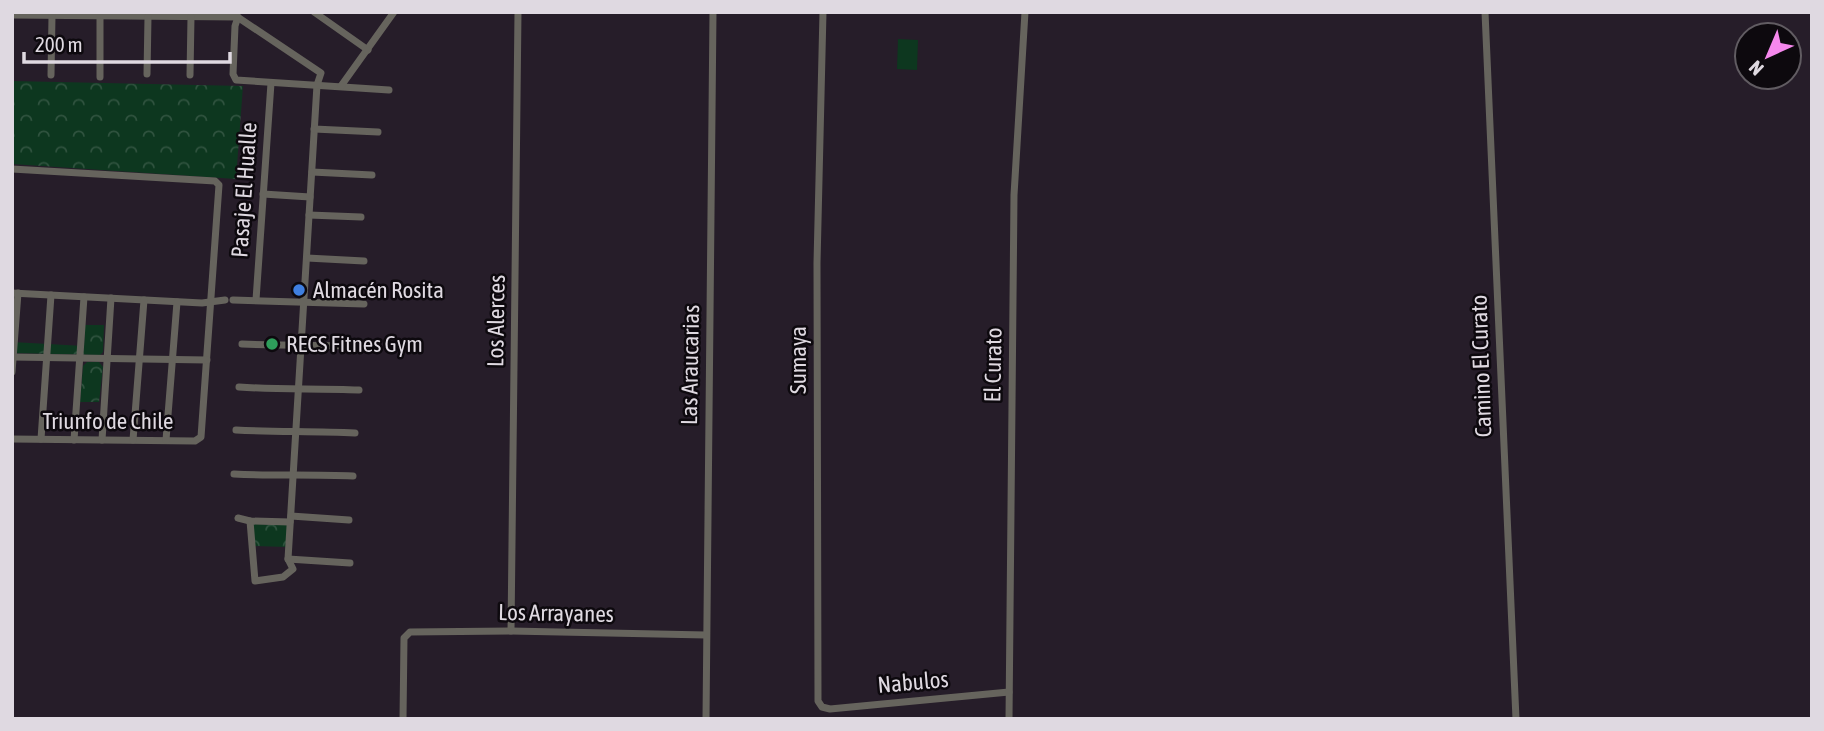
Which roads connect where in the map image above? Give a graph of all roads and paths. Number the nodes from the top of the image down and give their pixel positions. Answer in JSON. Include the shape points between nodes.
{"nodes":[{"id":1,"x":230,"y":12,"type":"edge"},
{"id":2,"x":314,"y":12,"type":"edge"},
{"id":3,"x":394,"y":12,"type":"edge"},
{"id":4,"x":518,"y":12,"type":"edge"},
{"id":5,"x":713,"y":12,"type":"edge"},
{"id":6,"x":823,"y":12,"type":"edge"},
{"id":7,"x":1025,"y":12,"type":"edge"},
{"id":8,"x":1485,"y":12,"type":"edge"},
{"id":9,"x":100,"y":14,"type":"edge"},
{"id":10,"x":12,"y":16,"type":"edge"},
{"id":11,"x":52,"y":16,"type":"junction"},
{"id":12,"x":148,"y":16,"type":"junction"},
{"id":13,"x":191,"y":17,"type":"junction"},
{"id":14,"x":238,"y":17,"type":"junction"},
{"id":15,"x":368,"y":50,"type":"junction"},
{"id":16,"x":147,"y":74,"type":"dead end"},
{"id":17,"x":51,"y":75,"type":"dead end"},
{"id":18,"x":190,"y":75,"type":"dead end"},
{"id":19,"x":100,"y":77,"type":"dead end"},
{"id":20,"x":271,"y":83,"type":"junction"},
{"id":21,"x":317,"y":85,"type":"junction"},
{"id":22,"x":341,"y":86,"type":"junction"},
{"id":23,"x":389,"y":90,"type":"dead end"},
{"id":24,"x":314,"y":130,"type":"junction"},
{"id":25,"x":378,"y":132,"type":"dead end"},
{"id":26,"x":12,"y":169,"type":"edge"},
{"id":27,"x":312,"y":172,"type":"junction"},
{"id":28,"x":372,"y":175,"type":"dead end"},
{"id":29,"x":263,"y":194,"type":"junction"},
{"id":30,"x":310,"y":197,"type":"junction"},
{"id":31,"x":309,"y":215,"type":"junction"},
{"id":32,"x":361,"y":217,"type":"dead end"},
{"id":33,"x":307,"y":258,"type":"junction"},
{"id":34,"x":364,"y":261,"type":"dead end"},
{"id":35,"x":15,"y":293,"type":"edge"},
{"id":36,"x":51,"y":295,"type":"junction"},
{"id":37,"x":83,"y":297,"type":"junction"},
{"id":38,"x":110,"y":298,"type":"junction"},
{"id":39,"x":144,"y":300,"type":"junction"},
{"id":40,"x":256,"y":300,"type":"junction"},
{"id":41,"x":177,"y":302,"type":"junction"},
{"id":42,"x":304,"y":302,"type":"junction"},
{"id":43,"x":211,"y":303,"type":"junction"},
{"id":44,"x":364,"y":304,"type":"dead end"},
{"id":45,"x":242,"y":344,"type":"dead end"},
{"id":46,"x":301,"y":346,"type":"junction"},
{"id":47,"x":362,"y":346,"type":"dead end"},
{"id":48,"x":13,"y":357,"type":"edge"},
{"id":49,"x":46,"y":358,"type":"junction"},
{"id":50,"x":79,"y":358,"type":"junction"},
{"id":51,"x":107,"y":359,"type":"junction"},
{"id":52,"x":139,"y":359,"type":"junction"},
{"id":53,"x":173,"y":360,"type":"junction"},
{"id":54,"x":207,"y":360,"type":"junction"},
{"id":55,"x":12,"y":372,"type":"edge"},
{"id":56,"x":239,"y":387,"type":"dead end"},
{"id":57,"x":299,"y":388,"type":"junction"},
{"id":58,"x":359,"y":390,"type":"dead end"},
{"id":59,"x":236,"y":430,"type":"dead end"},
{"id":60,"x":296,"y":432,"type":"junction"},
{"id":61,"x":355,"y":433,"type":"dead end"},
{"id":62,"x":12,"y":439,"type":"edge"},
{"id":63,"x":41,"y":439,"type":"junction"},
{"id":64,"x":74,"y":440,"type":"junction"},
{"id":65,"x":102,"y":440,"type":"junction"},
{"id":66,"x":133,"y":440,"type":"junction"},
{"id":67,"x":166,"y":440,"type":"junction"},
{"id":68,"x":234,"y":474,"type":"dead end"},
{"id":69,"x":293,"y":475,"type":"junction"},
{"id":70,"x":353,"y":476,"type":"dead end"},
{"id":71,"x":237,"y":518,"type":"dead end"},
{"id":72,"x":291,"y":519,"type":"junction"},
{"id":73,"x":349,"y":520,"type":"dead end"},
{"id":74,"x":250,"y":521,"type":"junction"},
{"id":75,"x":288,"y":559,"type":"junction"},
{"id":76,"x":350,"y":563,"type":"dead end"},
{"id":77,"x":511,"y":631,"type":"junction"},
{"id":78,"x":706,"y":635,"type":"junction"},
{"id":79,"x":1009,"y":692,"type":"junction"},
{"id":80,"x":822,"y":707,"type":"joint"},
{"id":81,"x":403,"y":719,"type":"edge"},
{"id":82,"x":706,"y":719,"type":"edge"},
{"id":83,"x":1009,"y":719,"type":"edge"},
{"id":84,"x":1516,"y":719,"type":"edge"}],
"edges":[{"from":1,"to":14,"type":"street"},
{"from":2,"to":15,"type":"street"},
{"from":3,"to":15,"type":"street"},
{"from":4,"to":77,"type":"street","name":"Los Alerces"},
{"from":5,"to":78,"type":"street","name":"Las Araucarias"},
{"from":6,"to":80,"type":"street","name":"Sumaya","via":[[817,263],[817,697]]},
{"from":7,"to":79,"type":"street","name":"El Curato","via":[[1014,195]]},
{"from":8,"to":84,"type":"street","name":"Camino El Curato"},
{"from":9,"to":11,"type":"street"},
{"from":9,"to":12,"type":"street"},
{"from":9,"to":19,"type":"street"},
{"from":10,"to":11,"type":"street"},
{"from":11,"to":17,"type":"street"},
{"from":12,"to":13,"type":"street"},
{"from":12,"to":16,"type":"street"},
{"from":13,"to":14,"type":"street"},
{"from":13,"to":18,"type":"street"},
{"from":14,"to":20,"type":"street","via":[[233,74],[236,80]]},
{"from":14,"to":21,"type":"street","via":[[321,73]]},
{"from":15,"to":22,"type":"street"},
{"from":20,"to":21,"type":"street"},
{"from":20,"to":29,"type":"street","name":"Pasaje El Hualle"},
{"from":21,"to":22,"type":"street"},
{"from":21,"to":24,"type":"street"},
{"from":22,"to":23,"type":"street"},
{"from":24,"to":25,"type":"street"},
{"from":24,"to":27,"type":"street"},
{"from":26,"to":43,"type":"street","via":[[215,181],[219,185]]},
{"from":27,"to":28,"type":"street"},
{"from":27,"to":30,"type":"street"},
{"from":29,"to":30,"type":"street"},
{"from":29,"to":40,"type":"street","name":"Pasaje El Hualle"},
{"from":30,"to":31,"type":"street"},
{"from":31,"to":32,"type":"street"},
{"from":31,"to":33,"type":"street"},
{"from":33,"to":34,"type":"street"},
{"from":33,"to":42,"type":"street"},
{"from":35,"to":36,"type":"street"},
{"from":35,"to":48,"type":"street"},
{"from":36,"to":37,"type":"street"},
{"from":36,"to":49,"type":"street"},
{"from":37,"to":38,"type":"street"},
{"from":37,"to":50,"type":"street"},
{"from":38,"to":39,"type":"street"},
{"from":38,"to":51,"type":"street"},
{"from":39,"to":41,"type":"street"},
{"from":39,"to":52,"type":"street"},
{"from":40,"to":42,"type":"street"},
{"from":40,"to":43,"type":"street"},
{"from":41,"to":43,"type":"street"},
{"from":41,"to":53,"type":"street"},
{"from":42,"to":44,"type":"street"},
{"from":42,"to":46,"type":"street"},
{"from":43,"to":54,"type":"street"},
{"from":45,"to":46,"type":"street"},
{"from":46,"to":47,"type":"street"},
{"from":46,"to":57,"type":"street"},
{"from":48,"to":49,"type":"street"},
{"from":48,"to":55,"type":"street"},
{"from":49,"to":50,"type":"street"},
{"from":49,"to":63,"type":"street"},
{"from":50,"to":51,"type":"street"},
{"from":50,"to":64,"type":"street"},
{"from":51,"to":52,"type":"street"},
{"from":51,"to":65,"type":"street"},
{"from":52,"to":53,"type":"street"},
{"from":52,"to":66,"type":"street"},
{"from":53,"to":54,"type":"street"},
{"from":53,"to":67,"type":"street"},
{"from":54,"to":67,"type":"street","name":"Triunfo de Chile","via":[[201,437]]},
{"from":56,"to":57,"type":"street"},
{"from":57,"to":58,"type":"street"},
{"from":57,"to":60,"type":"street"},
{"from":59,"to":60,"type":"street"},
{"from":60,"to":61,"type":"street"},
{"from":60,"to":69,"type":"street"},
{"from":62,"to":63,"type":"street","name":"Triunfo de Chile"},
{"from":63,"to":64,"type":"street","name":"Triunfo de Chile"},
{"from":64,"to":65,"type":"street","name":"Triunfo de Chile"},
{"from":65,"to":66,"type":"street","name":"Triunfo de Chile"},
{"from":66,"to":67,"type":"street","name":"Triunfo de Chile"},
{"from":68,"to":69,"type":"street"},
{"from":69,"to":70,"type":"street"},
{"from":69,"to":72,"type":"street"},
{"from":71,"to":74,"type":"street"},
{"from":72,"to":73,"type":"street"},
{"from":72,"to":74,"type":"street"},
{"from":72,"to":75,"type":"street"},
{"from":74,"to":75,"type":"street","via":[[255,581],[287,575],[293,569]]},
{"from":75,"to":76,"type":"street"},
{"from":77,"to":78,"type":"street","name":"Los Arrayanes"},
{"from":77,"to":81,"type":"street","name":"Los Arrayanes","via":[[406,634]]},
{"from":78,"to":82,"type":"street","name":"Las Araucarias"},
{"from":79,"to":80,"type":"street","name":"Nabulos"},
{"from":79,"to":83,"type":"street","name":"El Curato"}]}
